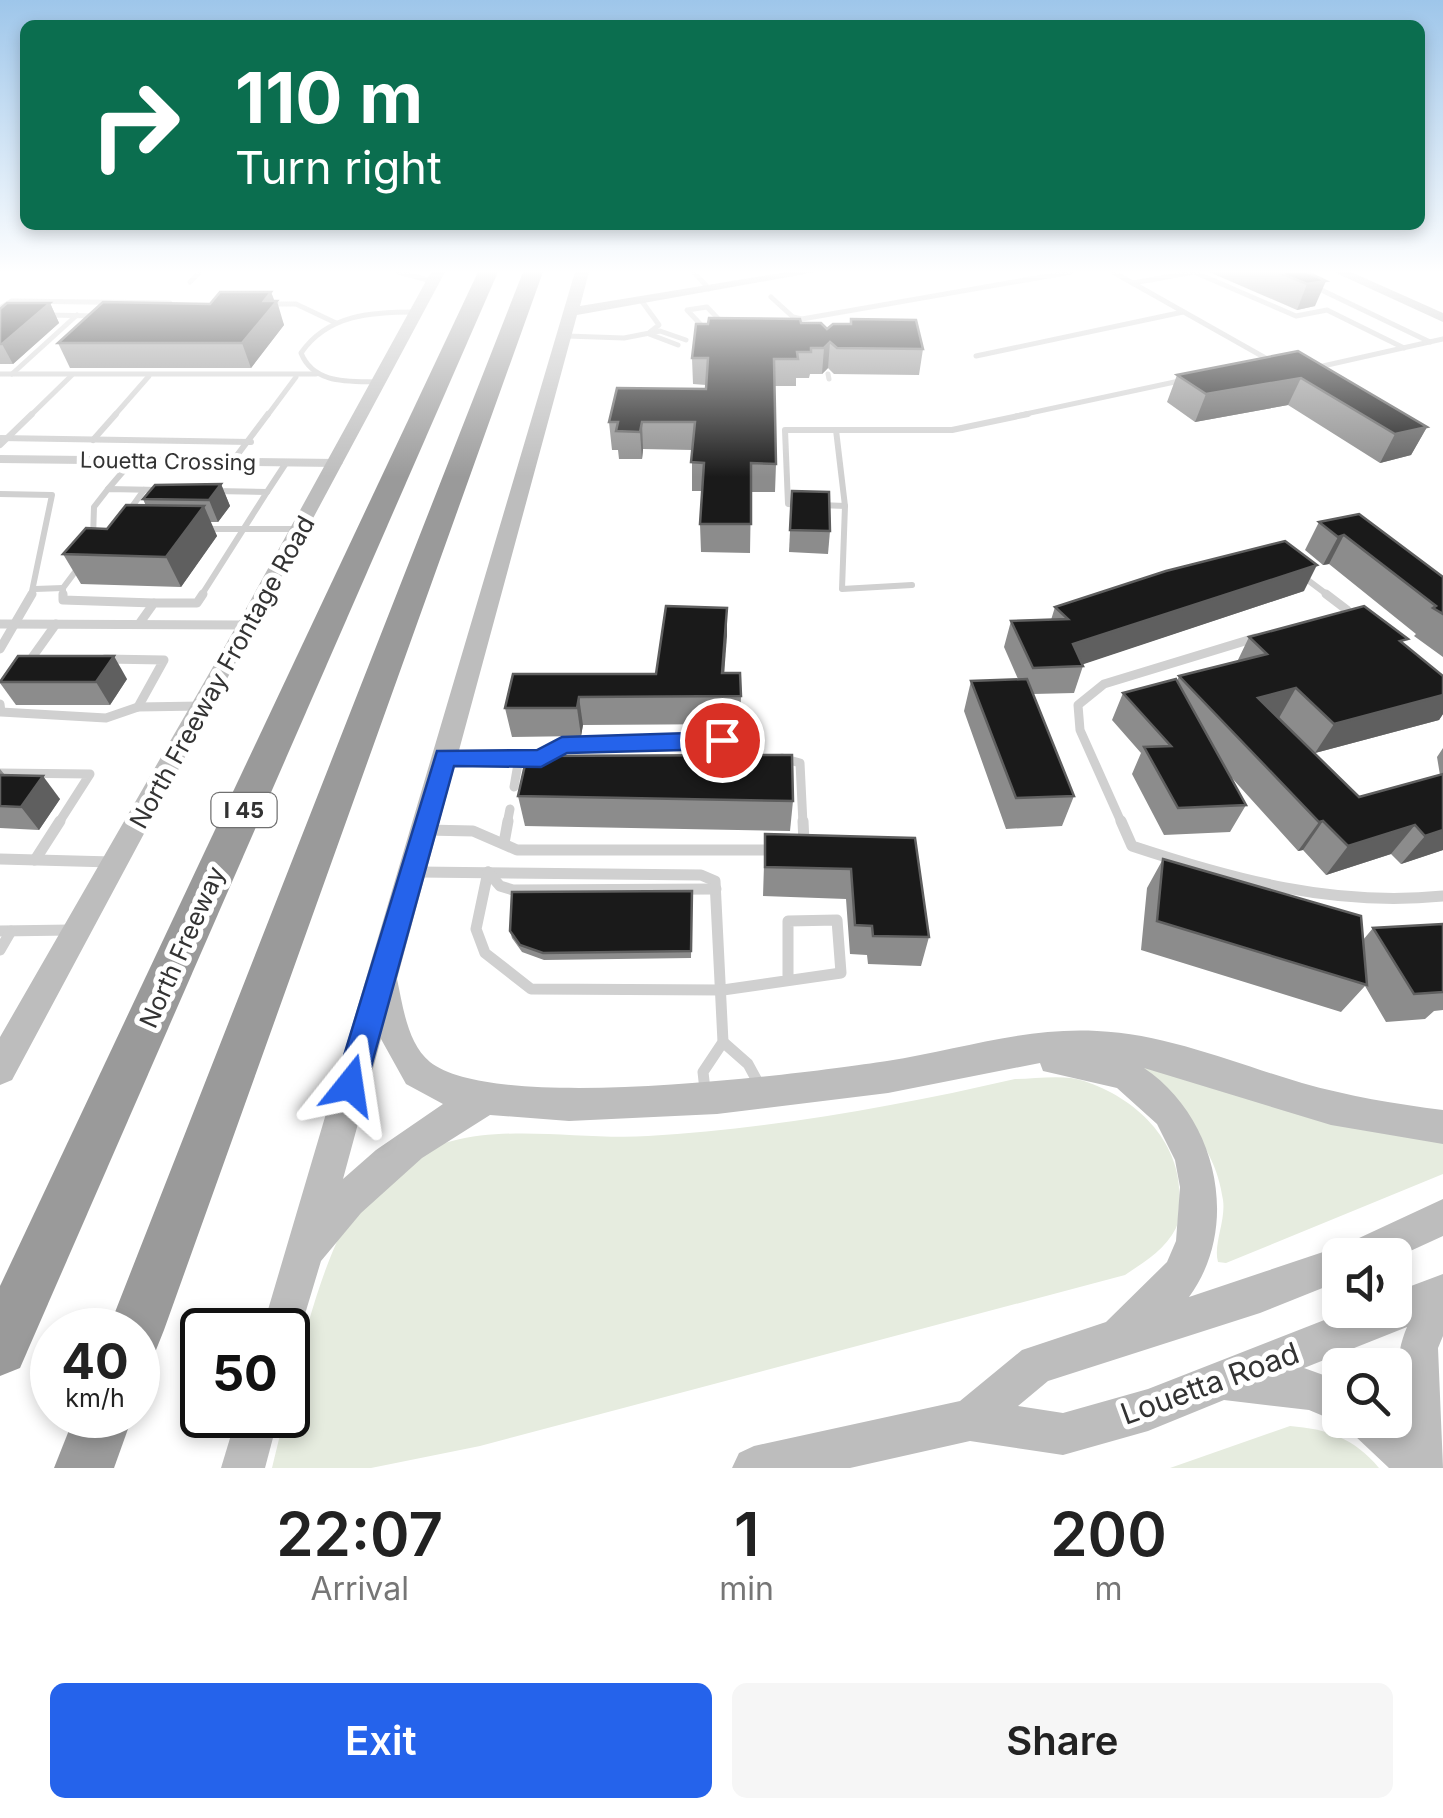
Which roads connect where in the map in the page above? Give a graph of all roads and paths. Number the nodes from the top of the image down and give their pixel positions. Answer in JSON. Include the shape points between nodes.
{"nodes":[{"id":1,"x":50,"y":341,"type":"edge"},
{"id":2,"x":309,"y":341,"type":"edge"},
{"id":3,"x":401,"y":341,"type":"edge"},
{"id":4,"x":457,"y":341,"type":"edge"},
{"id":5,"x":507,"y":341,"type":"edge"},
{"id":6,"x":565,"y":341,"type":"edge"},
{"id":7,"x":663,"y":341,"type":"edge"},
{"id":8,"x":1049,"y":341,"type":"edge"},
{"id":9,"x":1234,"y":341,"type":"edge"},
{"id":10,"x":1389,"y":341,"type":"edge"},
{"id":11,"x":1427,"y":341,"type":"edge"},
{"id":12,"x":1436,"y":341,"type":"edge"},
{"id":13,"x":1430,"y":342,"type":"junction"},
{"id":14,"x":678,"y":345,"type":"dead end"},
{"id":15,"x":1404,"y":348,"type":"junction"},
{"id":16,"x":976,"y":356,"type":"dead end"},
{"id":17,"x":1269,"y":360,"type":"junction"},
{"id":18,"x":65,"y":362,"type":"edge"},
{"id":19,"x":1252,"y":364,"type":"edge"},
{"id":20,"x":1281,"y":366,"type":"edge"},
{"id":21,"x":1311,"y":368,"type":"edge"},
{"id":22,"x":0,"y":374,"type":"edge"},
{"id":23,"x":12,"y":374,"type":"junction"},
{"id":24,"x":53,"y":374,"type":"junction"},
{"id":25,"x":72,"y":374,"type":"junction"},
{"id":26,"x":316,"y":374,"type":"junction"},
{"id":27,"x":149,"y":376,"type":"junction"},
{"id":28,"x":1200,"y":376,"type":"edge"},
{"id":29,"x":296,"y":377,"type":"junction"},
{"id":30,"x":379,"y":382,"type":"junction"},
{"id":31,"x":836,"y":430,"type":"junction"},
{"id":32,"x":93,"y":440,"type":"junction"},
{"id":33,"x":2,"y":441,"type":"edge"},
{"id":34,"x":251,"y":442,"type":"junction"},
{"id":35,"x":0,"y":459,"type":"edge"},
{"id":36,"x":132,"y":461,"type":"junction"},
{"id":37,"x":232,"y":462,"type":"junction"},
{"id":38,"x":286,"y":463,"type":"junction"},
{"id":39,"x":336,"y":464,"type":"junction"},
{"id":40,"x":108,"y":489,"type":"junction"},
{"id":41,"x":144,"y":490,"type":"junction"},
{"id":42,"x":162,"y":490,"type":"edge"},
{"id":43,"x":197,"y":491,"type":"edge"},
{"id":44,"x":267,"y":492,"type":"junction"},
{"id":45,"x":0,"y":494,"type":"edge"},
{"id":46,"x":845,"y":506,"type":"junction"},
{"id":47,"x":129,"y":528,"type":"edge"},
{"id":48,"x":187,"y":529,"type":"edge"},
{"id":49,"x":246,"y":529,"type":"junction"},
{"id":50,"x":301,"y":529,"type":"junction"},
{"id":51,"x":1305,"y":578,"type":"edge"},
{"id":52,"x":912,"y":585,"type":"dead end"},
{"id":53,"x":63,"y":588,"type":"junction"},
{"id":54,"x":35,"y":589,"type":"junction"},
{"id":55,"x":154,"y":603,"type":"junction"},
{"id":56,"x":1346,"y":610,"type":"junction"},
{"id":57,"x":1328,"y":616,"type":"edge"},
{"id":58,"x":1360,"y":621,"type":"edge"},
{"id":59,"x":0,"y":624,"type":"edge"},
{"id":60,"x":17,"y":624,"type":"junction"},
{"id":61,"x":56,"y":624,"type":"junction"},
{"id":62,"x":139,"y":624,"type":"junction"},
{"id":63,"x":248,"y":625,"type":"junction"},
{"id":64,"x":1272,"y":633,"type":"edge"},
{"id":65,"x":0,"y":649,"type":"edge"},
{"id":66,"x":31,"y":659,"type":"junction"},
{"id":67,"x":45,"y":659,"type":"edge"},
{"id":68,"x":91,"y":659,"type":"edge"},
{"id":69,"x":20,"y":668,"type":"edge"},
{"id":70,"x":0,"y":704,"type":"edge"},
{"id":71,"x":204,"y":706,"type":"junction"},
{"id":72,"x":138,"y":707,"type":"junction"},
{"id":73,"x":754,"y":740,"type":"dead end"},
{"id":74,"x":445,"y":757,"type":"junction"},
{"id":75,"x":519,"y":758,"type":"junction"},
{"id":76,"x":541,"y":758,"type":"junction"},
{"id":77,"x":770,"y":758,"type":"edge"},
{"id":78,"x":558,"y":759,"type":"edge"},
{"id":79,"x":0,"y":773,"type":"edge"},
{"id":80,"x":514,"y":787,"type":"dead end"},
{"id":81,"x":510,"y":808,"type":"dead end"},
{"id":82,"x":424,"y":830,"type":"junction"},
{"id":83,"x":504,"y":843,"type":"junction"},
{"id":84,"x":780,"y":850,"type":"edge"},
{"id":85,"x":798,"y":850,"type":"edge"},
{"id":86,"x":0,"y":859,"type":"edge"},
{"id":87,"x":35,"y":860,"type":"junction"},
{"id":88,"x":117,"y":862,"type":"junction"},
{"id":89,"x":411,"y":872,"type":"junction"},
{"id":90,"x":488,"y":872,"type":"junction"},
{"id":91,"x":716,"y":889,"type":"junction"},
{"id":92,"x":1443,"y":896,"type":"edge"},
{"id":93,"x":79,"y":930,"type":"junction"},
{"id":94,"x":6,"y":931,"type":"edge"},
{"id":95,"x":0,"y":950,"type":"edge"},
{"id":96,"x":380,"y":976,"type":"junction"},
{"id":97,"x":788,"y":980,"type":"junction"},
{"id":98,"x":723,"y":990,"type":"junction"},
{"id":99,"x":723,"y":1042,"type":"junction"},
{"id":100,"x":1000,"y":1055,"type":"junction"},
{"id":101,"x":0,"y":1068,"type":"edge"},
{"id":102,"x":762,"y":1090,"type":"junction"},
{"id":103,"x":706,"y":1098,"type":"junction"},
{"id":104,"x":482,"y":1101,"type":"junction"},
{"id":105,"x":1443,"y":1127,"type":"edge"},
{"id":106,"x":1443,"y":1217,"type":"edge"},
{"id":107,"x":1397,"y":1238,"type":"edge"},
{"id":108,"x":300,"y":1266,"type":"junction"},
{"id":109,"x":1322,"y":1269,"type":"edge"},
{"id":110,"x":1441,"y":1294,"type":"edge"},
{"id":111,"x":144,"y":1308,"type":"edge"},
{"id":112,"x":288,"y":1308,"type":"edge"},
{"id":113,"x":1118,"y":1338,"type":"junction"},
{"id":114,"x":0,"y":1348,"type":"edge"},
{"id":115,"x":1221,"y":1382,"type":"junction"},
{"id":116,"x":1322,"y":1394,"type":"edge"},
{"id":117,"x":970,"y":1420,"type":"junction"},
{"id":118,"x":95,"y":1438,"type":"edge"},
{"id":119,"x":252,"y":1438,"type":"edge"},
{"id":120,"x":1388,"y":1438,"type":"edge"},
{"id":121,"x":84,"y":1468,"type":"edge"},
{"id":122,"x":244,"y":1468,"type":"edge"},
{"id":123,"x":754,"y":1468,"type":"edge"},
{"id":124,"x":1420,"y":1468,"type":"edge"},
{"id":125,"x":1433,"y":1468,"type":"edge"}],
"edges":[{"from":1,"to":23,"type":"lane"},
{"from":2,"to":26,"type":"lane","via":[[301,352]]},
{"from":3,"to":30,"type":"main road","name":"North Freeway Frontage Road"},
{"from":4,"to":114,"type":"highway","name":"North Freeway","number":"I 45"},
{"from":5,"to":111,"type":"highway"},
{"from":6,"to":74,"type":"main road"},
{"from":7,"to":14,"type":"lane"},
{"from":8,"to":16,"type":"lane"},
{"from":9,"to":17,"type":"lane"},
{"from":10,"to":15,"type":"lane"},
{"from":11,"to":13,"type":"lane"},
{"from":12,"to":13,"type":"lane"},
{"from":13,"to":15,"type":"lane"},
{"from":15,"to":21,"type":"lane"},
{"from":17,"to":19,"type":"lane"},
{"from":17,"to":20,"type":"lane"},
{"from":18,"to":24,"type":"lane"},
{"from":22,"to":23,"type":"lane"},
{"from":23,"to":24,"type":"lane"},
{"from":24,"to":25,"type":"lane"},
{"from":25,"to":27,"type":"lane"},
{"from":25,"to":33,"type":"lane"},
{"from":26,"to":29,"type":"lane"},
{"from":26,"to":30,"type":"lane"},
{"from":27,"to":29,"type":"lane"},
{"from":27,"to":32,"type":"lane"},
{"from":28,"to":31,"type":"lane","via":[[952,430]]},
{"from":29,"to":34,"type":"lane"},
{"from":30,"to":39,"type":"main road","name":"North Freeway Frontage Road"},
{"from":31,"to":46,"type":"lane"},
{"from":31,"to":46,"type":"lane","via":[[786,430],[788,504]]},
{"from":32,"to":33,"type":"lane"},
{"from":32,"to":34,"type":"lane"},
{"from":34,"to":37,"type":"lane"},
{"from":35,"to":36,"type":"street","name":"Louetta Crossing"},
{"from":36,"to":37,"type":"street","name":"Louetta Crossing"},
{"from":36,"to":40,"type":"lane"},
{"from":37,"to":38,"type":"street","name":"Louetta Crossing"},
{"from":38,"to":39,"type":"street","name":"Louetta Crossing"},
{"from":38,"to":44,"type":"lane"},
{"from":39,"to":50,"type":"main road","name":"North Freeway Frontage Road"},
{"from":40,"to":41,"type":"lane"},
{"from":40,"to":53,"type":"lane","via":[[94,507],[92,550]]},
{"from":41,"to":42,"type":"lane"},
{"from":41,"to":47,"type":"lane","via":[[123,518]]},
{"from":43,"to":44,"type":"lane"},
{"from":44,"to":49,"type":"lane"},
{"from":45,"to":54,"type":"lane","via":[[52,495]]},
{"from":46,"to":52,"type":"lane","via":[[842,588]]},
{"from":48,"to":49,"type":"lane"},
{"from":49,"to":50,"type":"lane"},
{"from":49,"to":55,"type":"lane","via":[[197,603]]},
{"from":50,"to":63,"type":"main road","name":"North Freeway Frontage Road"},
{"from":51,"to":56,"type":"lane"},
{"from":53,"to":54,"type":"lane"},
{"from":53,"to":55,"type":"lane","via":[[63,600],[72,603]]},
{"from":54,"to":60,"type":"lane"},
{"from":55,"to":62,"type":"lane"},
{"from":56,"to":57,"type":"lane"},
{"from":56,"to":58,"type":"lane"},
{"from":59,"to":60,"type":"lane"},
{"from":60,"to":61,"type":"lane"},
{"from":60,"to":65,"type":"lane"},
{"from":61,"to":62,"type":"lane"},
{"from":61,"to":66,"type":"lane"},
{"from":62,"to":63,"type":"lane"},
{"from":63,"to":71,"type":"main road","name":"North Freeway Frontage Road"},
{"from":64,"to":92,"type":"lane","via":[[1104,684],[1078,705],[1080,730],[1132,846],[1280,890],[1346,901]]},
{"from":66,"to":67,"type":"lane"},
{"from":66,"to":69,"type":"lane"},
{"from":68,"to":72,"type":"lane","via":[[164,660]]},
{"from":70,"to":72,"type":"lane","via":[[1,712],[29,717],[106,718]]},
{"from":71,"to":72,"type":"lane"},
{"from":71,"to":88,"type":"main road","name":"North Freeway Frontage Road"},
{"from":73,"to":76,"type":"lane","via":[[562,745]]},
{"from":74,"to":75,"type":"lane"},
{"from":74,"to":82,"type":"main road"},
{"from":75,"to":76,"type":"lane"},
{"from":75,"to":80,"type":"lane"},
{"from":76,"to":78,"type":"lane"},
{"from":77,"to":85,"type":"lane","via":[[800,763],[805,842]]},
{"from":79,"to":87,"type":"lane","via":[[90,774]]},
{"from":81,"to":83,"type":"lane"},
{"from":82,"to":83,"type":"lane","via":[[473,831]]},
{"from":82,"to":89,"type":"main road"},
{"from":83,"to":84,"type":"lane","via":[[517,850]]},
{"from":86,"to":87,"type":"lane"},
{"from":87,"to":88,"type":"lane"},
{"from":88,"to":93,"type":"main road","name":"North Freeway Frontage Road"},
{"from":89,"to":90,"type":"lane"},
{"from":89,"to":96,"type":"main road"},
{"from":90,"to":91,"type":"lane","via":[[513,890]]},
{"from":90,"to":91,"type":"lane","via":[[701,875],[715,880]]},
{"from":90,"to":98,"type":"lane","via":[[476,929],[485,953],[532,989]]},
{"from":91,"to":98,"type":"lane"},
{"from":93,"to":94,"type":"lane"},
{"from":93,"to":101,"type":"main road","name":"North Freeway Frontage Road"},
{"from":94,"to":95,"type":"lane"},
{"from":96,"to":104,"type":"main road","via":[[392,1034],[420,1076]]},
{"from":96,"to":108,"type":"main road"},
{"from":97,"to":97,"type":"lane","via":[[841,973],[837,920],[788,921]]},
{"from":97,"to":98,"type":"lane"},
{"from":98,"to":99,"type":"lane"},
{"from":99,"to":102,"type":"lane","via":[[748,1064]]},
{"from":99,"to":103,"type":"lane","via":[[703,1072]]},
{"from":100,"to":102,"type":"main road"},
{"from":100,"to":105,"type":"main road","via":[[1066,1045],[1144,1050],[1329,1107]]},
{"from":100,"to":113,"type":"main road","via":[[1083,1062],[1130,1078],[1165,1107],[1188,1145],[1199,1186],[1198,1228],[1185,1269]]},
{"from":102,"to":103,"type":"main road"},
{"from":103,"to":104,"type":"main road"},
{"from":104,"to":108,"type":"main road","via":[[376,1168],[330,1219]]},
{"from":106,"to":107,"type":"main road"},
{"from":108,"to":112,"type":"main road"},
{"from":109,"to":113,"type":"main road","name":"Louetta Road"},
{"from":110,"to":115,"type":"main road","name":"Louetta Road"},
{"from":110,"to":125,"type":"main road","via":[[1418,1348]]},
{"from":113,"to":117,"type":"main road","name":"Louetta Road","via":[[1036,1364]]},
{"from":115,"to":116,"type":"main road"},
{"from":115,"to":117,"type":"main road","name":"Louetta Road","via":[[1063,1434]]},
{"from":117,"to":123,"type":"main road","name":"Louetta Road"},
{"from":118,"to":121,"type":"highway"},
{"from":119,"to":122,"type":"main road"},
{"from":120,"to":124,"type":"main road"}]}
